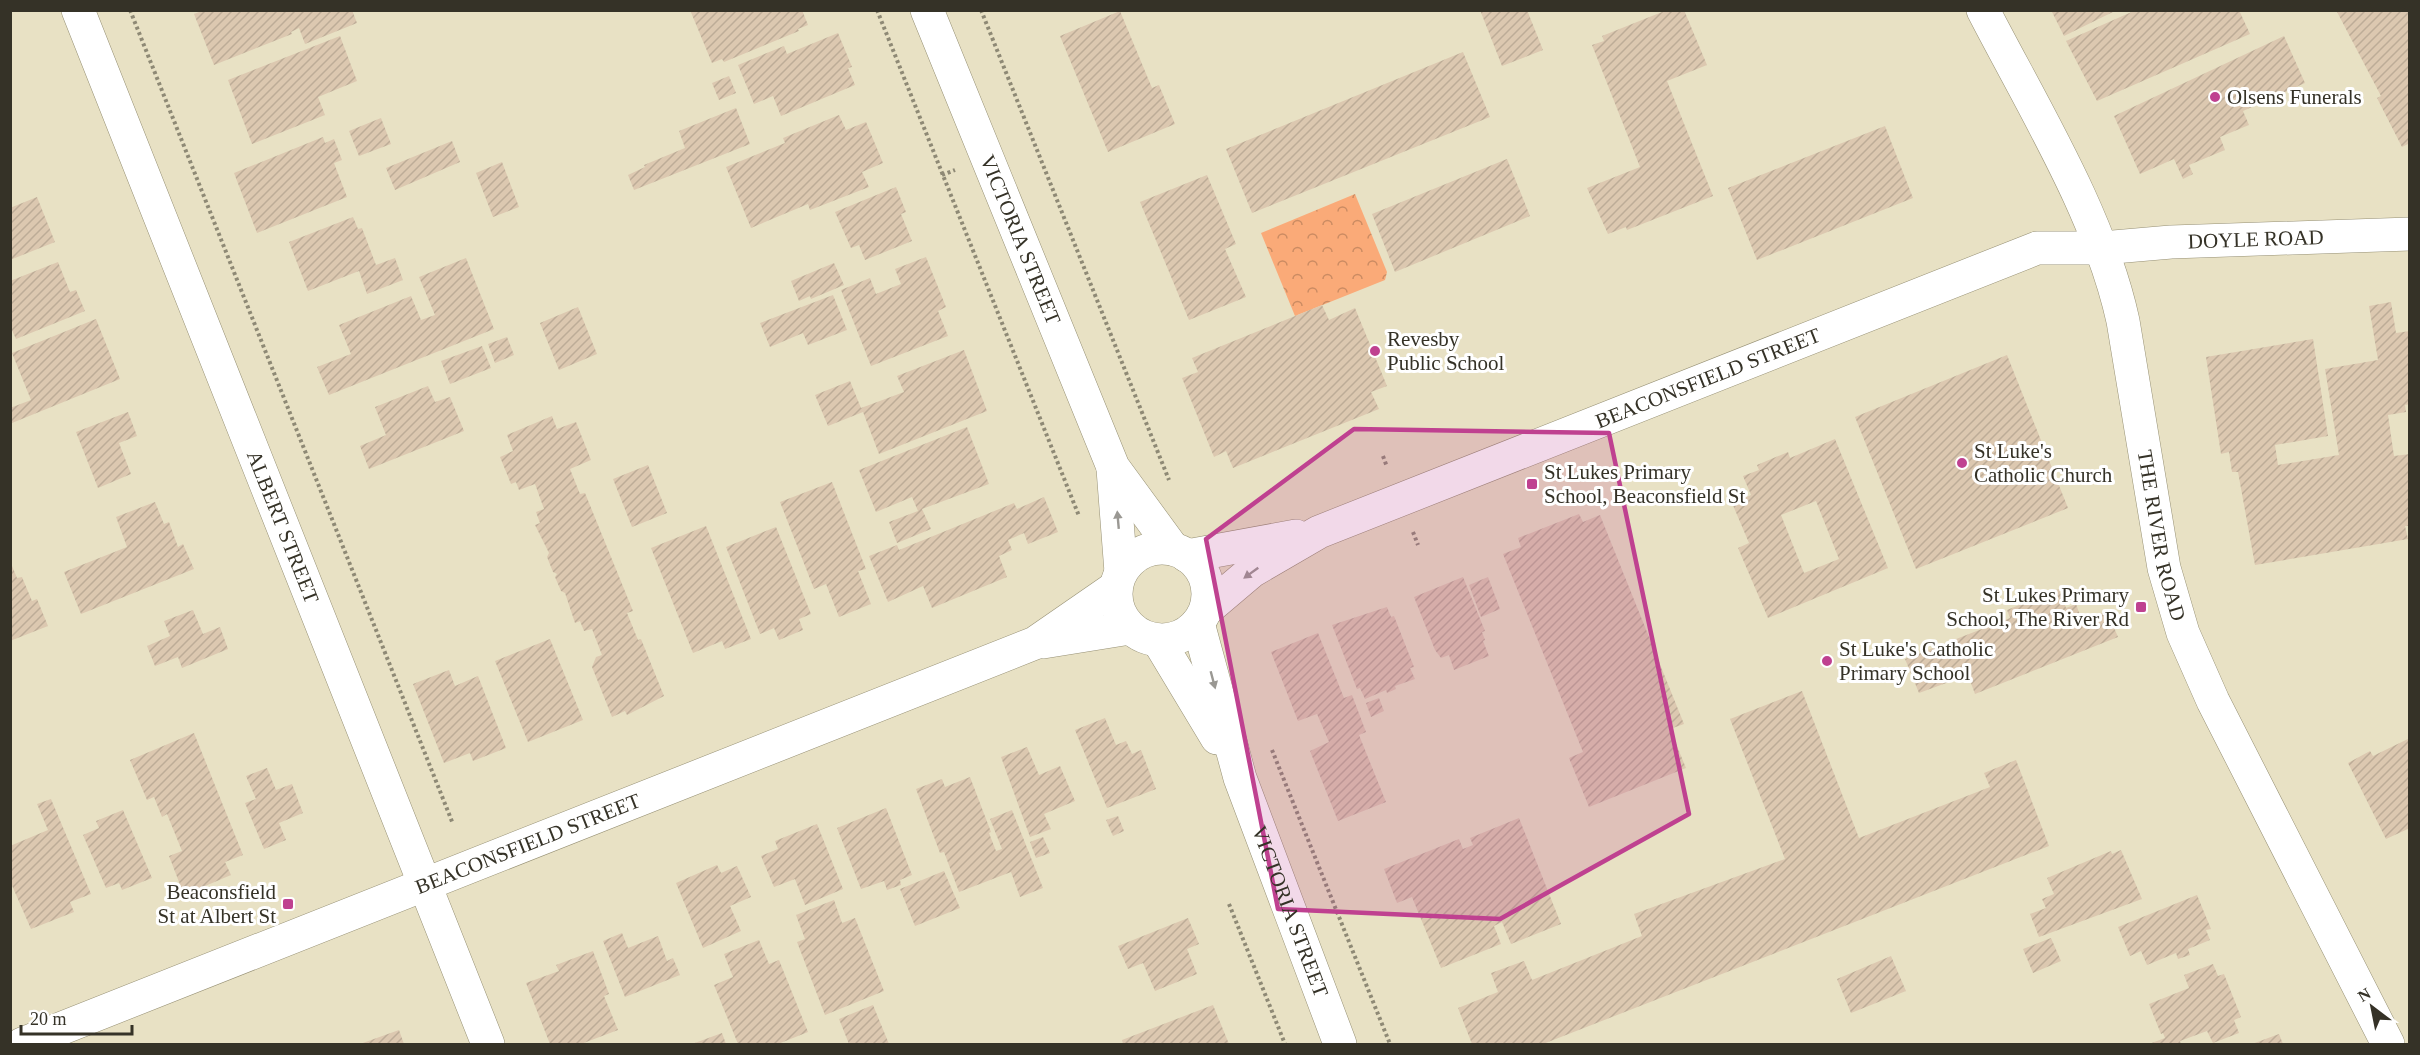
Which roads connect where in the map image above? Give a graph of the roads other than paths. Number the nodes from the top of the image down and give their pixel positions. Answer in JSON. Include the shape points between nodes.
{"nodes":[{"id":1,"x":78,"y":10,"type":"edge"},
{"id":2,"x":927,"y":10,"type":"edge"},
{"id":3,"x":1983,"y":10,"type":"edge"},
{"id":4,"x":2409,"y":234,"type":"edge"},
{"id":5,"x":2102,"y":248,"type":"junction"},
{"id":6,"x":1113,"y":467,"type":"junction"},
{"id":7,"x":1319,"y":532,"type":"junction"},
{"id":8,"x":1180,"y":552,"type":"junction"},
{"id":9,"x":1118,"y":580,"type":"junction"},
{"id":10,"x":1202,"y":616,"type":"junction"},
{"id":11,"x":1144,"y":634,"type":"junction"},
{"id":12,"x":1035,"y":643,"type":"junction"},
{"id":13,"x":1240,"y":778,"type":"junction"},
{"id":14,"x":424,"y":884,"type":"junction"},
{"id":15,"x":22,"y":1044,"type":"edge"},
{"id":16,"x":488,"y":1044,"type":"edge"},
{"id":17,"x":1341,"y":1044,"type":"edge"},
{"id":18,"x":2388,"y":1044,"type":"edge"}],
"edges":[{"from":1,"to":14,"type":"main road","name":"ALBERT STREET"},
{"from":2,"to":6,"type":"main road","name":"VICTORIA STREET"},
{"from":3,"to":5,"type":"main road","name":"THE RIVER ROAD"},
{"from":4,"to":5,"type":"main road","name":"DOYLE ROAD"},
{"from":5,"to":7,"type":"main road","name":"BEACONSFIELD STREET","via":[[2037,248]]},
{"from":5,"to":18,"type":"main road","name":"THE RIVER ROAD","via":[[2122,314],[2164,568],[2183,633],[2213,700]]},
{"from":6,"to":8,"type":"main road","name":"VICTORIA STREET"},
{"from":9,"to":6,"type":"main road","name":"VICTORIA STREET","one_way":true},
{"from":7,"to":8,"type":"main road","name":"BEACONSFIELD STREET"},
{"from":7,"to":10,"type":"main road","name":"BEACONSFIELD STREET","one_way":true,"via":[[1252,572]]},
{"from":8,"to":9,"type":"main road","via":[[1158,548],[1143,551],[1130,560]]},
{"from":8,"to":10,"type":"main road","via":[[1199,566],[1206,580]]},
{"from":9,"to":11,"type":"main road","via":[[1116,602],[1121,617]]},
{"from":9,"to":12,"type":"main road","name":"BEACONSFIELD STREET"},
{"from":10,"to":11,"type":"main road","via":[[1187,633],[1173,639]]},
{"from":10,"to":13,"type":"main road","name":"VICTORIA STREET","one_way":true},
{"from":11,"to":12,"type":"main road","name":"BEACONSFIELD STREET"},
{"from":11,"to":13,"type":"main road","name":"VICTORIA STREET"},
{"from":12,"to":14,"type":"main road","name":"BEACONSFIELD STREET"},
{"from":13,"to":17,"type":"main road","name":"VICTORIA STREET"},
{"from":14,"to":15,"type":"main road","name":"BEACONSFIELD STREET"},
{"from":14,"to":16,"type":"main road","name":"ALBERT STREET"}]}
